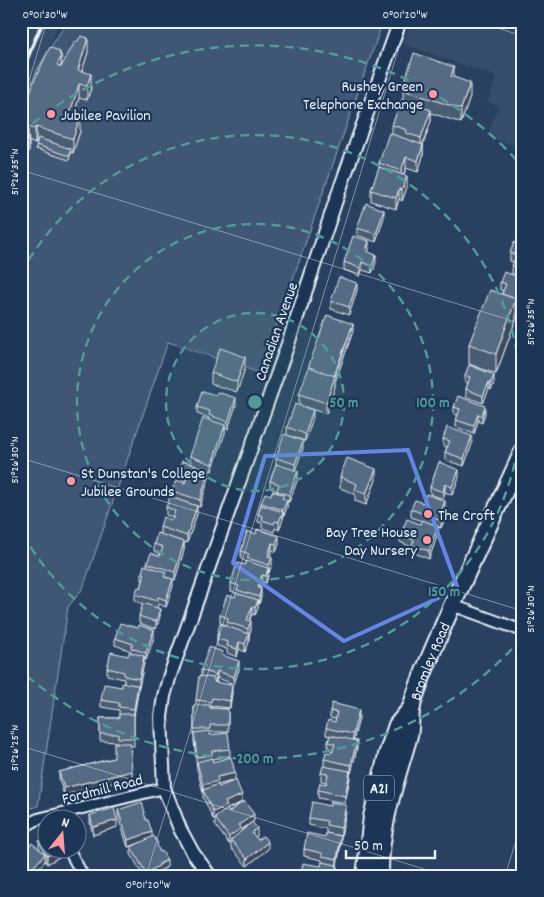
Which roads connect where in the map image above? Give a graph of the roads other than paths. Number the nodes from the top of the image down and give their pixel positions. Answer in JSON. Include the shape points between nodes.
{"nodes":[{"id":1,"x":400,"y":21,"type":"edge"},
{"id":2,"x":523,"y":451,"type":"edge"},
{"id":3,"x":452,"y":605,"type":"junction"},
{"id":4,"x":523,"y":631,"type":"edge"},
{"id":5,"x":412,"y":707,"type":"junction"},
{"id":6,"x":164,"y":788,"type":"junction"},
{"id":7,"x":83,"y":810,"type":"edge"},
{"id":8,"x":38,"y":819,"type":"edge"},
{"id":9,"x":21,"y":830,"type":"edge"},
{"id":10,"x":74,"y":860,"type":"edge"},
{"id":11,"x":83,"y":876,"type":"edge"},
{"id":12,"x":210,"y":876,"type":"edge"},
{"id":13,"x":365,"y":876,"type":"edge"},
{"id":14,"x":380,"y":876,"type":"edge"}],
"edges":[{"from":1,"to":6,"type":"street","name":"Canadian Avenue","via":[[170,675],[161,717]]},
{"from":2,"to":3,"type":"highway","name":"Bromley Road","number":"A21"},
{"from":3,"to":4,"type":"street"},
{"from":3,"to":5,"type":"highway","name":"Bromley Road","number":"A21"},
{"from":5,"to":13,"type":"highway","name":"Bromley Road","number":"A21","via":[[397,724],[387,755],[372,817]]},
{"from":5,"to":14,"type":"highway","name":"Bromley Road","number":"A21","via":[[411,730],[388,812]]},
{"from":6,"to":7,"type":"street","name":"Fordmill Road"},
{"from":6,"to":12,"type":"street","name":"Canadian Avenue","via":[[180,829]]},
{"from":8,"to":9,"type":"street","name":"Fordmill Road"},
{"from":10,"to":11,"type":"street"}]}
